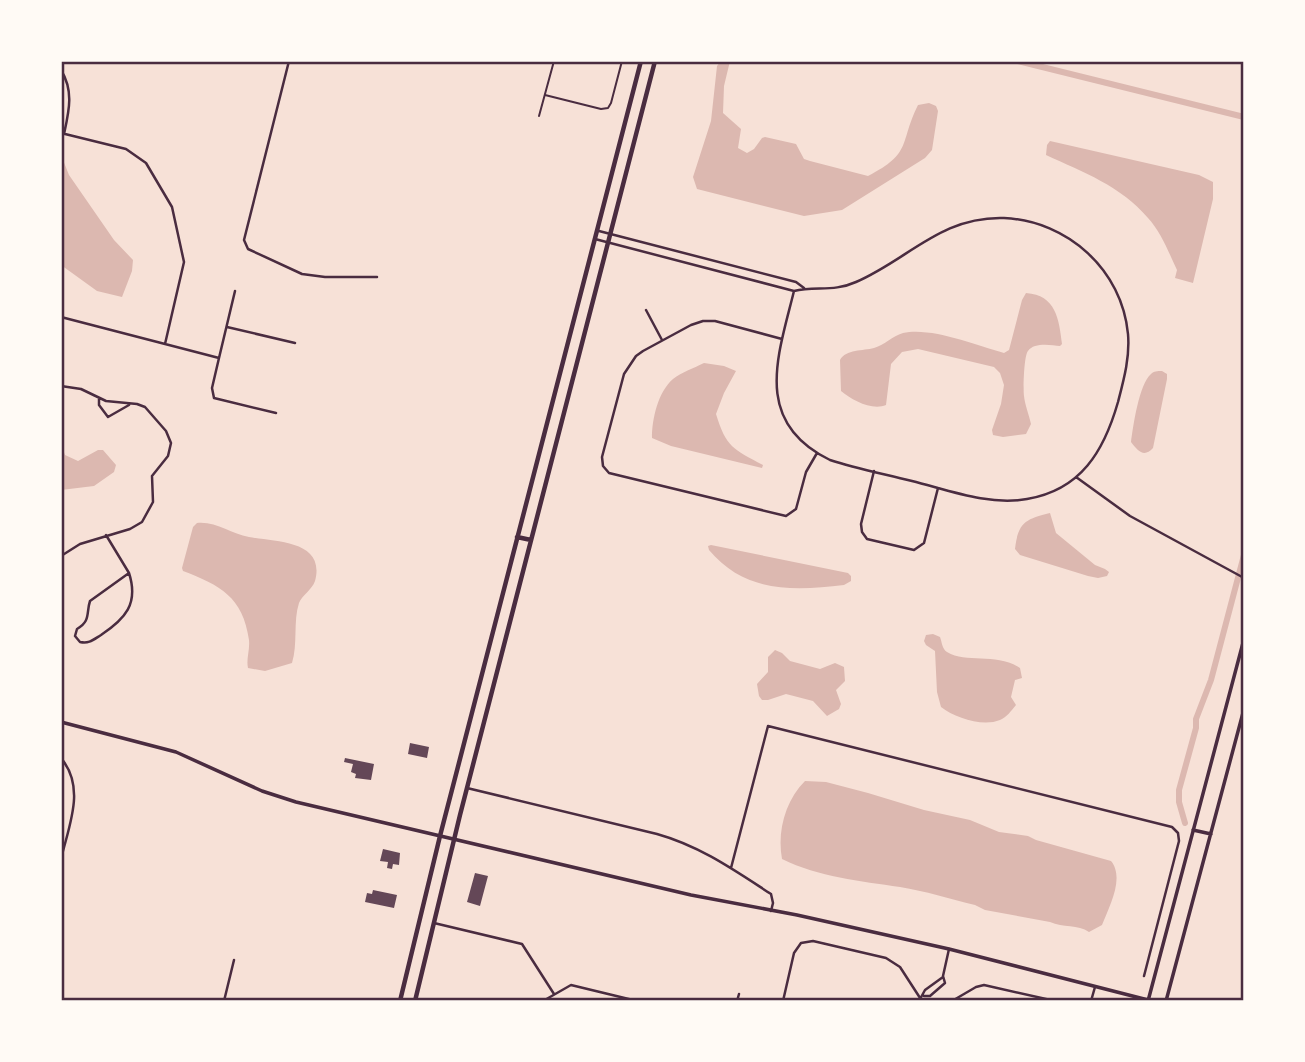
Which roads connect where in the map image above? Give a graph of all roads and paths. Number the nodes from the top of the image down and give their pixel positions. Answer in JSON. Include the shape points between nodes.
{"nodes":[{"id":1,"x":289,"y":61,"type":"edge"},
{"id":2,"x":554,"y":61,"type":"edge"},
{"id":3,"x":622,"y":61,"type":"edge"},
{"id":4,"x":641,"y":61,"type":"edge"},
{"id":5,"x":655,"y":61,"type":"edge"},
{"id":6,"x":61,"y":69,"type":"edge"},
{"id":7,"x":545,"y":95,"type":"junction"},
{"id":8,"x":539,"y":116,"type":"dead end"},
{"id":9,"x":62,"y":133,"type":"edge"},
{"id":10,"x":597,"y":230,"type":"junction"},
{"id":11,"x":611,"y":234,"type":"junction"},
{"id":12,"x":595,"y":239,"type":"junction"},
{"id":13,"x":608,"y":243,"type":"junction"},
{"id":14,"x":377,"y":276,"type":"dead end"},
{"id":15,"x":804,"y":288,"type":"junction"},
{"id":16,"x":235,"y":291,"type":"dead end"},
{"id":17,"x":794,"y":291,"type":"junction"},
{"id":18,"x":646,"y":310,"type":"dead end"},
{"id":19,"x":61,"y":317,"type":"edge"},
{"id":20,"x":227,"y":327,"type":"junction"},
{"id":21,"x":782,"y":339,"type":"junction"},
{"id":22,"x":662,"y":340,"type":"junction"},
{"id":23,"x":295,"y":343,"type":"dead end"},
{"id":24,"x":165,"y":344,"type":"junction"},
{"id":25,"x":219,"y":358,"type":"junction"},
{"id":26,"x":61,"y":386,"type":"edge"},
{"id":27,"x":99,"y":398,"type":"junction"},
{"id":28,"x":130,"y":405,"type":"junction"},
{"id":29,"x":276,"y":413,"type":"dead end"},
{"id":30,"x":817,"y":453,"type":"junction"},
{"id":31,"x":874,"y":471,"type":"junction"},
{"id":32,"x":1076,"y":477,"type":"junction"},
{"id":33,"x":938,"y":487,"type":"junction"},
{"id":34,"x":106,"y":535,"type":"junction"},
{"id":35,"x":517,"y":537,"type":"junction"},
{"id":36,"x":531,"y":540,"type":"junction"},
{"id":37,"x":61,"y":556,"type":"edge"},
{"id":38,"x":129,"y":573,"type":"junction"},
{"id":39,"x":1244,"y":578,"type":"edge"},
{"id":40,"x":1244,"y":639,"type":"edge"},
{"id":41,"x":1244,"y":709,"type":"edge"},
{"id":42,"x":61,"y":722,"type":"edge"},
{"id":43,"x":61,"y":758,"type":"edge"},
{"id":44,"x":467,"y":788,"type":"junction"},
{"id":45,"x":1193,"y":830,"type":"junction"},
{"id":46,"x":1210,"y":834,"type":"junction"},
{"id":47,"x":440,"y":836,"type":"junction"},
{"id":48,"x":454,"y":840,"type":"junction"},
{"id":49,"x":61,"y":859,"type":"edge"},
{"id":50,"x":731,"y":868,"type":"junction"},
{"id":51,"x":771,"y":911,"type":"junction"},
{"id":52,"x":434,"y":923,"type":"junction"},
{"id":53,"x":949,"y":949,"type":"junction"},
{"id":54,"x":234,"y":960,"type":"dead end"},
{"id":55,"x":943,"y":976,"type":"junction"},
{"id":56,"x":1144,"y":976,"type":"dead end"},
{"id":57,"x":1095,"y":987,"type":"junction"},
{"id":58,"x":739,"y":993,"type":"dead end"},
{"id":59,"x":554,"y":994,"type":"junction"},
{"id":60,"x":922,"y":999,"type":"edge"},
{"id":61,"x":224,"y":1001,"type":"edge"},
{"id":62,"x":400,"y":1001,"type":"edge"},
{"id":63,"x":415,"y":1001,"type":"edge"},
{"id":64,"x":543,"y":1001,"type":"edge"},
{"id":65,"x":637,"y":1001,"type":"edge"},
{"id":66,"x":737,"y":1001,"type":"edge"},
{"id":67,"x":783,"y":1001,"type":"edge"},
{"id":68,"x":952,"y":1001,"type":"edge"},
{"id":69,"x":1055,"y":1001,"type":"edge"},
{"id":70,"x":1091,"y":1001,"type":"edge"},
{"id":71,"x":1150,"y":1001,"type":"edge"},
{"id":72,"x":1166,"y":1001,"type":"edge"}],
"edges":[{"from":1,"to":14,"type":"street","via":[[244,240],[248,249],[302,274]]},
{"from":2,"to":7,"type":"lane"},
{"from":3,"to":7,"type":"lane","via":[[608,108]]},
{"from":4,"to":10,"type":"main road"},
{"from":5,"to":11,"type":"main road"},
{"from":6,"to":9,"type":"street","via":[[68,80],[71,104]]},
{"from":7,"to":8,"type":"lane"},
{"from":9,"to":24,"type":"street","via":[[135,153],[172,207],[184,262]]},
{"from":10,"to":11,"type":"street"},
{"from":10,"to":12,"type":"main road"},
{"from":11,"to":13,"type":"main road"},
{"from":11,"to":15,"type":"street","via":[[796,282]]},
{"from":12,"to":13,"type":"street"},
{"from":12,"to":35,"type":"main road"},
{"from":13,"to":17,"type":"street"},
{"from":13,"to":36,"type":"main road"},
{"from":15,"to":17,"type":"street"},
{"from":15,"to":32,"type":"street","via":[[829,290],[857,282],[930,237],[978,220],[1029,221],[1076,242],[1101,266],[1116,291],[1126,319],[1128,348],[1107,438]]},
{"from":16,"to":20,"type":"street"},
{"from":17,"to":21,"type":"street"},
{"from":18,"to":22,"type":"street"},
{"from":19,"to":24,"type":"street"},
{"from":20,"to":23,"type":"street"},
{"from":20,"to":25,"type":"street"},
{"from":21,"to":22,"type":"street","via":[[707,320]]},
{"from":21,"to":30,"type":"street","via":[[775,371],[779,404],[792,429]]},
{"from":22,"to":30,"type":"street","via":[[639,353],[624,374],[602,457],[609,472],[786,516],[796,509],[806,471]]},
{"from":24,"to":25,"type":"street"},
{"from":25,"to":29,"type":"street","via":[[214,398]]},
{"from":26,"to":27,"type":"street"},
{"from":27,"to":28,"type":"street"},
{"from":27,"to":28,"type":"street","via":[[108,417]]},
{"from":28,"to":34,"type":"street","via":[[149,409],[169,435],[171,447],[152,477],[153,502],[145,519],[130,529]]},
{"from":30,"to":31,"type":"street"},
{"from":31,"to":33,"type":"street"},
{"from":31,"to":33,"type":"street","via":[[862,532],[867,539],[909,550],[924,543]]},
{"from":32,"to":33,"type":"street","via":[[1054,491],[1023,500],[991,500]]},
{"from":32,"to":39,"type":"street","via":[[1130,516]]},
{"from":34,"to":37,"type":"street"},
{"from":34,"to":38,"type":"street"},
{"from":35,"to":36,"type":"main road"},
{"from":35,"to":47,"type":"main road"},
{"from":36,"to":44,"type":"main road"},
{"from":38,"to":38,"type":"street","via":[[90,601],[89,618],[75,636],[80,642],[89,643],[124,616],[132,593]]},
{"from":40,"to":45,"type":"street"},
{"from":41,"to":46,"type":"street"},
{"from":42,"to":47,"type":"street","via":[[170,751],[296,802]]},
{"from":43,"to":49,"type":"street","via":[[73,779],[75,796]]},
{"from":44,"to":48,"type":"main road"},
{"from":44,"to":50,"type":"street","via":[[669,837]]},
{"from":45,"to":46,"type":"street"},
{"from":45,"to":71,"type":"street"},
{"from":46,"to":72,"type":"street"},
{"from":47,"to":48,"type":"street"},
{"from":47,"to":62,"type":"main road"},
{"from":48,"to":51,"type":"street"},
{"from":48,"to":52,"type":"main road"},
{"from":50,"to":51,"type":"street","via":[[771,894]]},
{"from":50,"to":56,"type":"street","via":[[768,726],[1168,826],[1175,829],[1180,841]]},
{"from":51,"to":53,"type":"street"},
{"from":52,"to":59,"type":"street","via":[[522,944]]},
{"from":52,"to":63,"type":"main road"},
{"from":53,"to":55,"type":"street"},
{"from":53,"to":57,"type":"street"},
{"from":54,"to":61,"type":"street"},
{"from":55,"to":60,"type":"street","via":[[925,990]]},
{"from":55,"to":60,"type":"street","via":[[945,983]]},
{"from":57,"to":70,"type":"street"},
{"from":57,"to":71,"type":"street"},
{"from":58,"to":66,"type":"street"},
{"from":59,"to":64,"type":"street"},
{"from":59,"to":65,"type":"street","via":[[576,985]]},
{"from":60,"to":67,"type":"street","via":[[896,963],[813,941],[801,943],[794,953]]},
{"from":68,"to":69,"type":"street","via":[[984,985]]}]}
